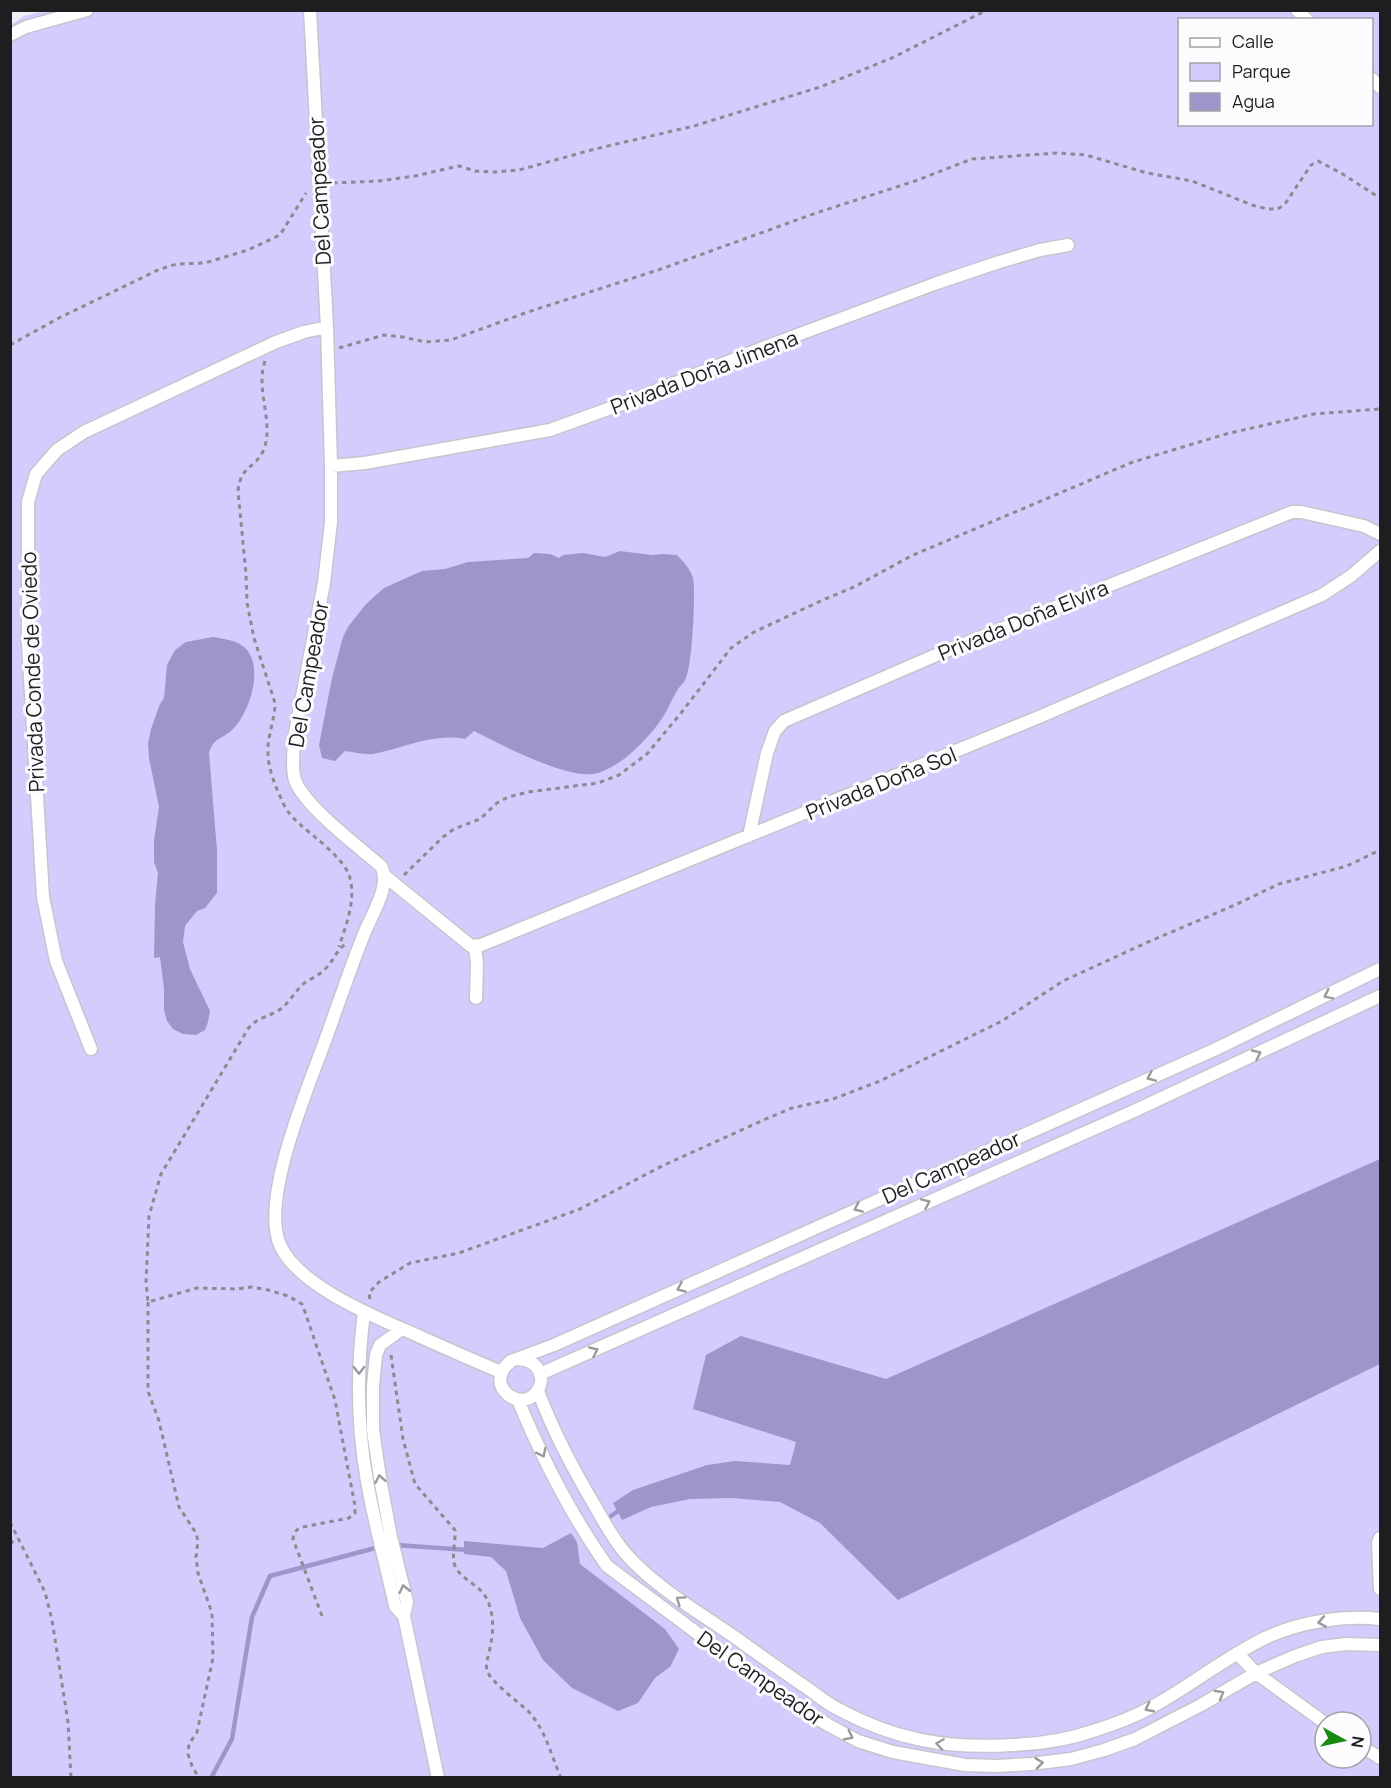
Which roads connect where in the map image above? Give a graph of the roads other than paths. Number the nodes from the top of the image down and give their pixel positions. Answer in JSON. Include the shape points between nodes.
{"nodes":[{"id":1,"x":87,"y":10,"type":"edge"},
{"id":2,"x":310,"y":10,"type":"edge"},
{"id":3,"x":10,"y":35,"type":"edge"},
{"id":4,"x":1068,"y":245,"type":"dead end"},
{"id":5,"x":327,"y":327,"type":"junction"},
{"id":6,"x":331,"y":466,"type":"junction"},
{"id":7,"x":1380,"y":534,"type":"edge"},
{"id":8,"x":1380,"y":551,"type":"edge"},
{"id":9,"x":749,"y":836,"type":"junction"},
{"id":10,"x":385,"y":876,"type":"junction"},
{"id":11,"x":476,"y":947,"type":"junction"},
{"id":12,"x":1380,"y":969,"type":"edge"},
{"id":13,"x":1380,"y":996,"type":"edge"},
{"id":14,"x":476,"y":998,"type":"dead end"},
{"id":15,"x":91,"y":1049,"type":"dead end"},
{"id":16,"x":1216,"y":1049,"type":"junction"},
{"id":17,"x":1224,"y":1069,"type":"junction"},
{"id":18,"x":998,"y":1146,"type":"junction"},
{"id":19,"x":1005,"y":1168,"type":"junction"},
{"id":20,"x":778,"y":1245,"type":"junction"},
{"id":21,"x":787,"y":1265,"type":"junction"},
{"id":22,"x":364,"y":1312,"type":"junction"},
{"id":23,"x":402,"y":1329,"type":"junction"},
{"id":24,"x":518,"y":1359,"type":"junction"},
{"id":25,"x":501,"y":1372,"type":"junction"},
{"id":26,"x":540,"y":1374,"type":"junction"},
{"id":27,"x":538,"y":1391,"type":"junction"},
{"id":28,"x":519,"y":1400,"type":"junction"},
{"id":29,"x":385,"y":1538,"type":"junction"},
{"id":30,"x":1380,"y":1538,"type":"edge"},
{"id":31,"x":1380,"y":1589,"type":"edge"},
{"id":32,"x":1380,"y":1619,"type":"edge"},
{"id":33,"x":1380,"y":1645,"type":"edge"},
{"id":34,"x":1237,"y":1653,"type":"junction"},
{"id":35,"x":1256,"y":1673,"type":"junction"},
{"id":36,"x":1313,"y":1714,"type":"edge"},
{"id":37,"x":967,"y":1747,"type":"junction"},
{"id":38,"x":965,"y":1765,"type":"junction"},
{"id":39,"x":438,"y":1778,"type":"edge"}],
"edges":[{"from":1,"to":3,"type":"street"},
{"from":2,"to":5,"type":"street","name":"Del Campeador"},
{"from":4,"to":6,"type":"street","name":"Privada Doña Jimena","via":[[1012,258],[937,283],[549,430]]},
{"from":5,"to":6,"type":"street","name":"Del Campeador"},
{"from":5,"to":15,"type":"street","name":"Privada Conde de Oviedo","via":[[276,342],[84,432],[57,450],[36,474],[28,502],[28,643],[43,897],[56,961]]},
{"from":6,"to":10,"type":"street","name":"Del Campeador","via":[[328,552],[294,738],[295,780],[314,807],[381,866]]},
{"from":7,"to":9,"type":"street","name":"Privada Doña Elvira","via":[[1364,526],[1292,513],[944,651],[784,721],[775,731],[767,753]]},
{"from":8,"to":9,"type":"street","name":"Privada Doña Sol","via":[[1322,595]]},
{"from":9,"to":11,"type":"street","name":"Privada Doña Sol"},
{"from":10,"to":11,"type":"street"},
{"from":10,"to":22,"type":"street","via":[[292,1134],[274,1209],[280,1246],[292,1263],[319,1286]]},
{"from":11,"to":14,"type":"street"},
{"from":12,"to":16,"type":"street","name":"Del Campeador","one_way":true},
{"from":17,"to":13,"type":"street","name":"Del Campeador","one_way":true},
{"from":16,"to":17,"type":"street"},
{"from":16,"to":18,"type":"street","name":"Del Campeador","one_way":true},
{"from":17,"to":19,"type":"street","name":"Del Campeador"},
{"from":18,"to":19,"type":"street"},
{"from":18,"to":20,"type":"street","name":"Del Campeador","one_way":true},
{"from":21,"to":19,"type":"street","name":"Del Campeador","one_way":true},
{"from":20,"to":21,"type":"street"},
{"from":20,"to":24,"type":"street","name":"Del Campeador","one_way":true},
{"from":26,"to":21,"type":"street","name":"Del Campeador","one_way":true},
{"from":22,"to":23,"type":"street"},
{"from":22,"to":29,"type":"street","one_way":true,"via":[[360,1347],[361,1430],[366,1480]]},
{"from":23,"to":25,"type":"street"},
{"from":29,"to":23,"type":"street","one_way":true,"via":[[373,1430],[373,1386],[380,1345]]},
{"from":24,"to":25,"type":"street","name":"Del Campeador"},
{"from":24,"to":26,"type":"street","via":[[536,1365]]},
{"from":25,"to":28,"type":"street","name":"Del Campeador","via":[[501,1387],[511,1398]]},
{"from":26,"to":27,"type":"street","name":"Del Campeador"},
{"from":27,"to":28,"type":"street"},
{"from":37,"to":27,"type":"street","name":"Del Campeador","one_way":true,"via":[[895,1734],[835,1708],[660,1585],[626,1554],[609,1530],[580,1482]]},
{"from":28,"to":38,"type":"street","name":"Del Campeador","one_way":true,"via":[[564,1495],[607,1566],[788,1701],[830,1726],[858,1741],[893,1752]]},
{"from":29,"to":39,"type":"street","via":[[395,1606],[404,1616]]},
{"from":30,"to":31,"type":"street"},
{"from":32,"to":34,"type":"street","name":"Del Campeador","one_way":true,"via":[[1303,1625],[1267,1637]]},
{"from":33,"to":35,"type":"street","name":"Del Campeador","via":[[1322,1647]]},
{"from":34,"to":35,"type":"street"},
{"from":34,"to":37,"type":"street","name":"Del Campeador","one_way":true,"via":[[1150,1708],[1119,1722],[1056,1740]]},
{"from":35,"to":36,"type":"street"},
{"from":38,"to":35,"type":"street","name":"Del Campeador","one_way":true,"via":[[1031,1764],[1104,1750],[1146,1734]]},
{"from":37,"to":38,"type":"street"}]}
